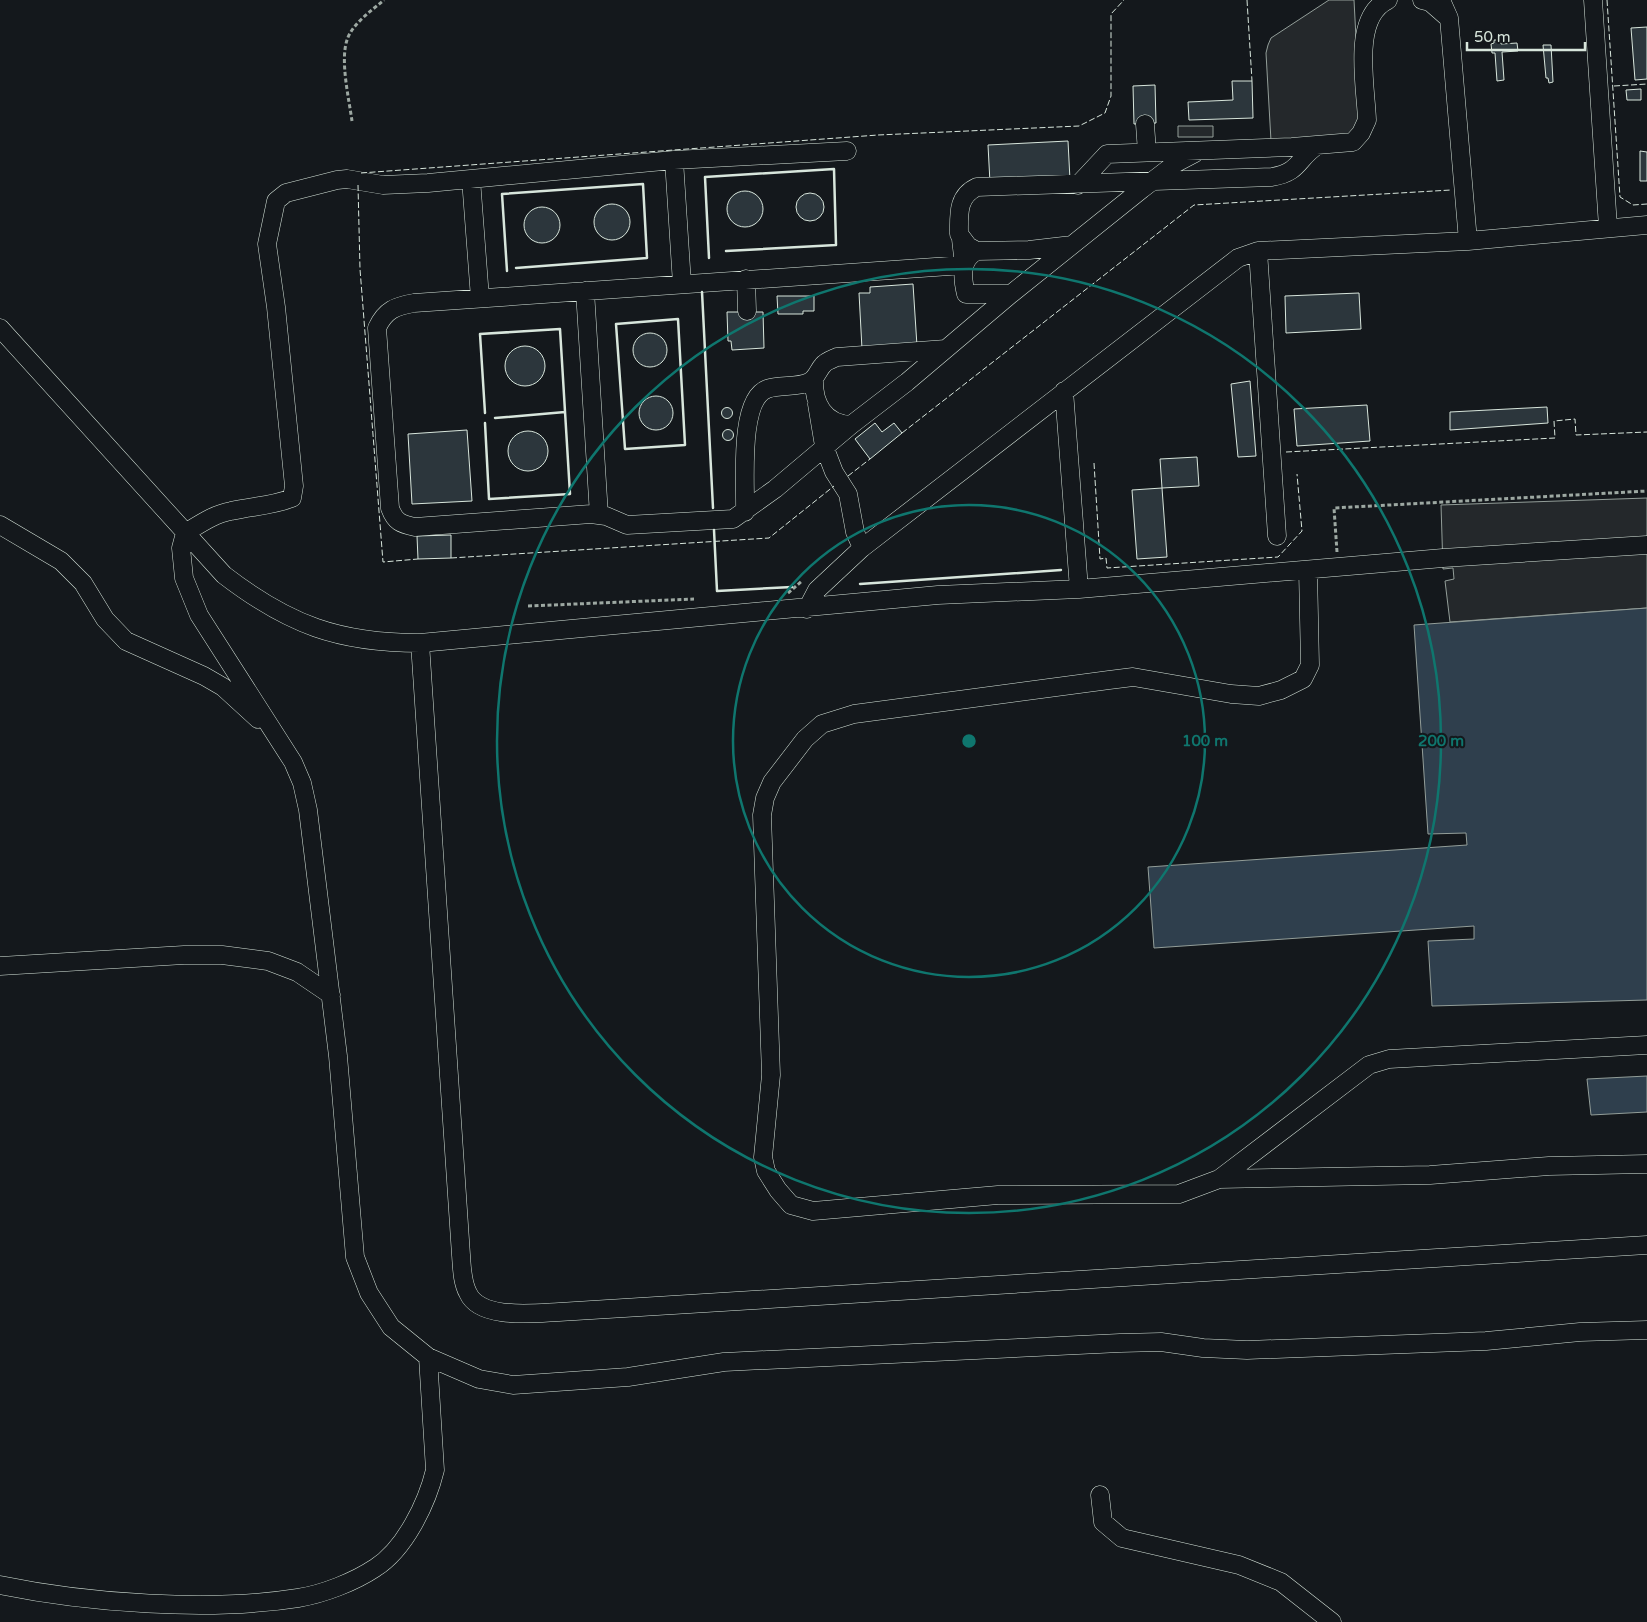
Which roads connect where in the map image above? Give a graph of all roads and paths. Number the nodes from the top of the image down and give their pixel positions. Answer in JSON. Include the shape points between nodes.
{"nodes":[{"id":1,"x":384,"y":0,"type":"edge"},
{"id":2,"x":1388,"y":0,"type":"edge"},
{"id":3,"x":1422,"y":0,"type":"edge"},
{"id":4,"x":1441,"y":0,"type":"edge"},
{"id":5,"x":1593,"y":0,"type":"edge"},
{"id":6,"x":1449,"y":18,"type":"junction"},
{"id":7,"x":352,"y":121,"type":"dead end"},
{"id":8,"x":1145,"y":124,"type":"dead end"},
{"id":9,"x":1318,"y":145,"type":"junction"},
{"id":10,"x":1195,"y":146,"type":"junction"},
{"id":11,"x":847,"y":152,"type":"dead end"},
{"id":12,"x":1147,"y":152,"type":"junction"},
{"id":13,"x":674,"y":160,"type":"junction"},
{"id":14,"x":471,"y":179,"type":"junction"},
{"id":15,"x":1151,"y":182,"type":"junction"},
{"id":16,"x":1078,"y":184,"type":"junction"},
{"id":17,"x":1647,"y":225,"type":"edge"},
{"id":18,"x":1608,"y":228,"type":"junction"},
{"id":19,"x":961,"y":239,"type":"junction"},
{"id":20,"x":1468,"y":241,"type":"junction"},
{"id":21,"x":1072,"y":244,"type":"junction"},
{"id":22,"x":1029,"y":250,"type":"junction"},
{"id":23,"x":977,"y":251,"type":"junction"},
{"id":24,"x":1258,"y":252,"type":"junction"},
{"id":25,"x":964,"y":265,"type":"junction"},
{"id":26,"x":1033,"y":278,"type":"junction"},
{"id":27,"x":746,"y":279,"type":"junction"},
{"id":28,"x":682,"y":284,"type":"junction"},
{"id":29,"x":584,"y":291,"type":"junction"},
{"id":30,"x":1011,"y":294,"type":"junction"},
{"id":31,"x":480,"y":298,"type":"junction"},
{"id":32,"x":747,"y":311,"type":"dead end"},
{"id":33,"x":0,"y":328,"type":"edge"},
{"id":34,"x":946,"y":349,"type":"junction"},
{"id":35,"x":814,"y":378,"type":"junction"},
{"id":36,"x":1064,"y":390,"type":"junction"},
{"id":37,"x":817,"y":404,"type":"junction"},
{"id":38,"x":851,"y":425,"type":"junction"},
{"id":39,"x":825,"y":447,"type":"junction"},
{"id":40,"x":746,"y":476,"type":"junction"},
{"id":41,"x":778,"y":487,"type":"junction"},
{"id":42,"x":1647,"y":491,"type":"edge"},
{"id":43,"x":1334,"y":508,"type":"dead end"},
{"id":44,"x":745,"y":512,"type":"junction"},
{"id":45,"x":599,"y":515,"type":"junction"},
{"id":46,"x":0,"y":525,"type":"edge"},
{"id":47,"x":186,"y":533,"type":"junction"},
{"id":48,"x":1277,"y":536,"type":"dead end"},
{"id":49,"x":1647,"y":545,"type":"edge"},
{"id":50,"x":862,"y":548,"type":"junction"},
{"id":51,"x":1308,"y":570,"type":"junction"},
{"id":52,"x":1080,"y":589,"type":"junction"},
{"id":53,"x":807,"y":609,"type":"junction"},
{"id":54,"x":420,"y":643,"type":"junction"},
{"id":55,"x":275,"y":734,"type":"junction"},
{"id":56,"x":0,"y":966,"type":"edge"},
{"id":57,"x":330,"y":995,"type":"junction"},
{"id":58,"x":1647,"y":1046,"type":"edge"},
{"id":59,"x":1647,"y":1164,"type":"edge"},
{"id":60,"x":1219,"y":1179,"type":"junction"},
{"id":61,"x":1647,"y":1245,"type":"edge"},
{"id":62,"x":1647,"y":1330,"type":"edge"},
{"id":63,"x":428,"y":1357,"type":"junction"},
{"id":64,"x":1100,"y":1495,"type":"dead end"},
{"id":65,"x":0,"y":1585,"type":"edge"},
{"id":66,"x":1332,"y":1622,"type":"edge"}],
"edges":[{"from":1,"to":7,"type":"path","via":[[361,19],[347,39],[344,56]]},
{"from":2,"to":9,"type":"lane","via":[[1376,9],[1364,31],[1367,120],[1364,128],[1353,142]]},
{"from":3,"to":6,"type":"lane","via":[[1430,2]]},
{"from":4,"to":6,"type":"lane"},
{"from":5,"to":18,"type":"lane"},
{"from":6,"to":20,"type":"lane"},
{"from":8,"to":12,"type":"lane"},
{"from":9,"to":10,"type":"lane"},
{"from":9,"to":15,"type":"lane","via":[[1287,174]]},
{"from":10,"to":12,"type":"lane"},
{"from":10,"to":15,"type":"lane"},
{"from":11,"to":13,"type":"lane"},
{"from":12,"to":16,"type":"lane","via":[[1107,154]]},
{"from":13,"to":14,"type":"lane"},
{"from":13,"to":28,"type":"lane"},
{"from":14,"to":31,"type":"lane"},
{"from":14,"to":47,"type":"lane","via":[[383,185],[337,180],[286,192],[276,201],[267,244],[294,486],[292,498],[275,505],[230,511],[212,517]]},
{"from":15,"to":16,"type":"lane"},
{"from":15,"to":21,"type":"lane"},
{"from":16,"to":19,"type":"lane","via":[[977,187],[970,190],[960,208]]},
{"from":17,"to":18,"type":"lane"},
{"from":18,"to":20,"type":"lane"},
{"from":19,"to":23,"type":"lane"},
{"from":19,"to":25,"type":"lane"},
{"from":20,"to":24,"type":"lane"},
{"from":21,"to":22,"type":"lane"},
{"from":21,"to":26,"type":"lane"},
{"from":22,"to":23,"type":"lane"},
{"from":22,"to":26,"type":"lane","via":[[1034,260]]},
{"from":23,"to":25,"type":"lane"},
{"from":24,"to":36,"type":"lane","via":[[1238,258]]},
{"from":24,"to":48,"type":"lane"},
{"from":25,"to":27,"type":"lane"},
{"from":25,"to":30,"type":"lane","via":[[966,294]]},
{"from":26,"to":30,"type":"lane"},
{"from":27,"to":28,"type":"lane"},
{"from":27,"to":32,"type":"lane"},
{"from":28,"to":29,"type":"lane"},
{"from":29,"to":31,"type":"lane"},
{"from":29,"to":45,"type":"lane"},
{"from":30,"to":34,"type":"lane"},
{"from":31,"to":45,"type":"lane","via":[[396,306],[387,312],[377,328],[389,499],[394,518],[401,524],[415,527]]},
{"from":33,"to":47,"type":"lane"},
{"from":34,"to":35,"type":"lane","via":[[837,357],[824,364]]},
{"from":34,"to":38,"type":"lane"},
{"from":35,"to":37,"type":"lane"},
{"from":35,"to":40,"type":"lane","via":[[807,383],[768,388],[755,400],[750,408],[746,434]]},
{"from":36,"to":50,"type":"lane"},
{"from":36,"to":52,"type":"lane"},
{"from":37,"to":38,"type":"lane","via":[[833,421]]},
{"from":37,"to":39,"type":"lane"},
{"from":38,"to":39,"type":"lane"},
{"from":39,"to":41,"type":"lane"},
{"from":39,"to":50,"type":"lane","via":[[834,472],[848,494],[855,532]]},
{"from":40,"to":41,"type":"lane","via":[[764,485]]},
{"from":40,"to":44,"type":"lane"},
{"from":41,"to":44,"type":"lane"},
{"from":42,"to":43,"type":"path"},
{"from":44,"to":45,"type":"lane","via":[[733,519],[627,525]]},
{"from":46,"to":55,"type":"lane","via":[[61,561],[126,641],[222,687]]},
{"from":47,"to":54,"type":"lane","via":[[224,575],[258,601],[305,624],[343,637]]},
{"from":47,"to":55,"type":"lane","via":[[181,548],[184,578],[199,615]]},
{"from":49,"to":51,"type":"lane"},
{"from":50,"to":53,"type":"lane","via":[[817,590]]},
{"from":51,"to":52,"type":"lane"},
{"from":51,"to":60,"type":"lane","via":[[1310,664],[1302,679],[1281,690],[1259,696],[1231,694],[1134,677],[854,714],[822,724],[805,739],[772,782],[762,815],[771,1075],[763,1157],[766,1171],[791,1205],[813,1211],[998,1195],[1179,1194]]},
{"from":52,"to":53,"type":"lane","via":[[938,595]]},
{"from":53,"to":54,"type":"lane"},
{"from":54,"to":61,"type":"lane","via":[[460,1255],[463,1280],[468,1295],[476,1303],[491,1310],[514,1314],[559,1312]]},
{"from":55,"to":57,"type":"lane","via":[[293,762],[308,810]]},
{"from":56,"to":57,"type":"lane","via":[[184,954],[222,955],[268,961],[297,972]]},
{"from":57,"to":63,"type":"lane","via":[[355,1257],[369,1293],[391,1327]]},
{"from":58,"to":60,"type":"lane","via":[[1398,1058],[1369,1065]]},
{"from":59,"to":60,"type":"lane","via":[[1549,1166],[1430,1175]]},
{"from":62,"to":63,"type":"lane","via":[[1318,1348],[1247,1350],[1161,1342],[734,1362],[628,1377],[513,1385],[479,1379]]},
{"from":63,"to":65,"type":"lane","via":[[435,1470],[406,1537],[377,1567],[346,1583],[299,1598],[217,1605],[112,1600]]},
{"from":64,"to":66,"type":"lane","via":[[1103,1522],[1122,1538],[1239,1565],[1281,1582]]}]}
